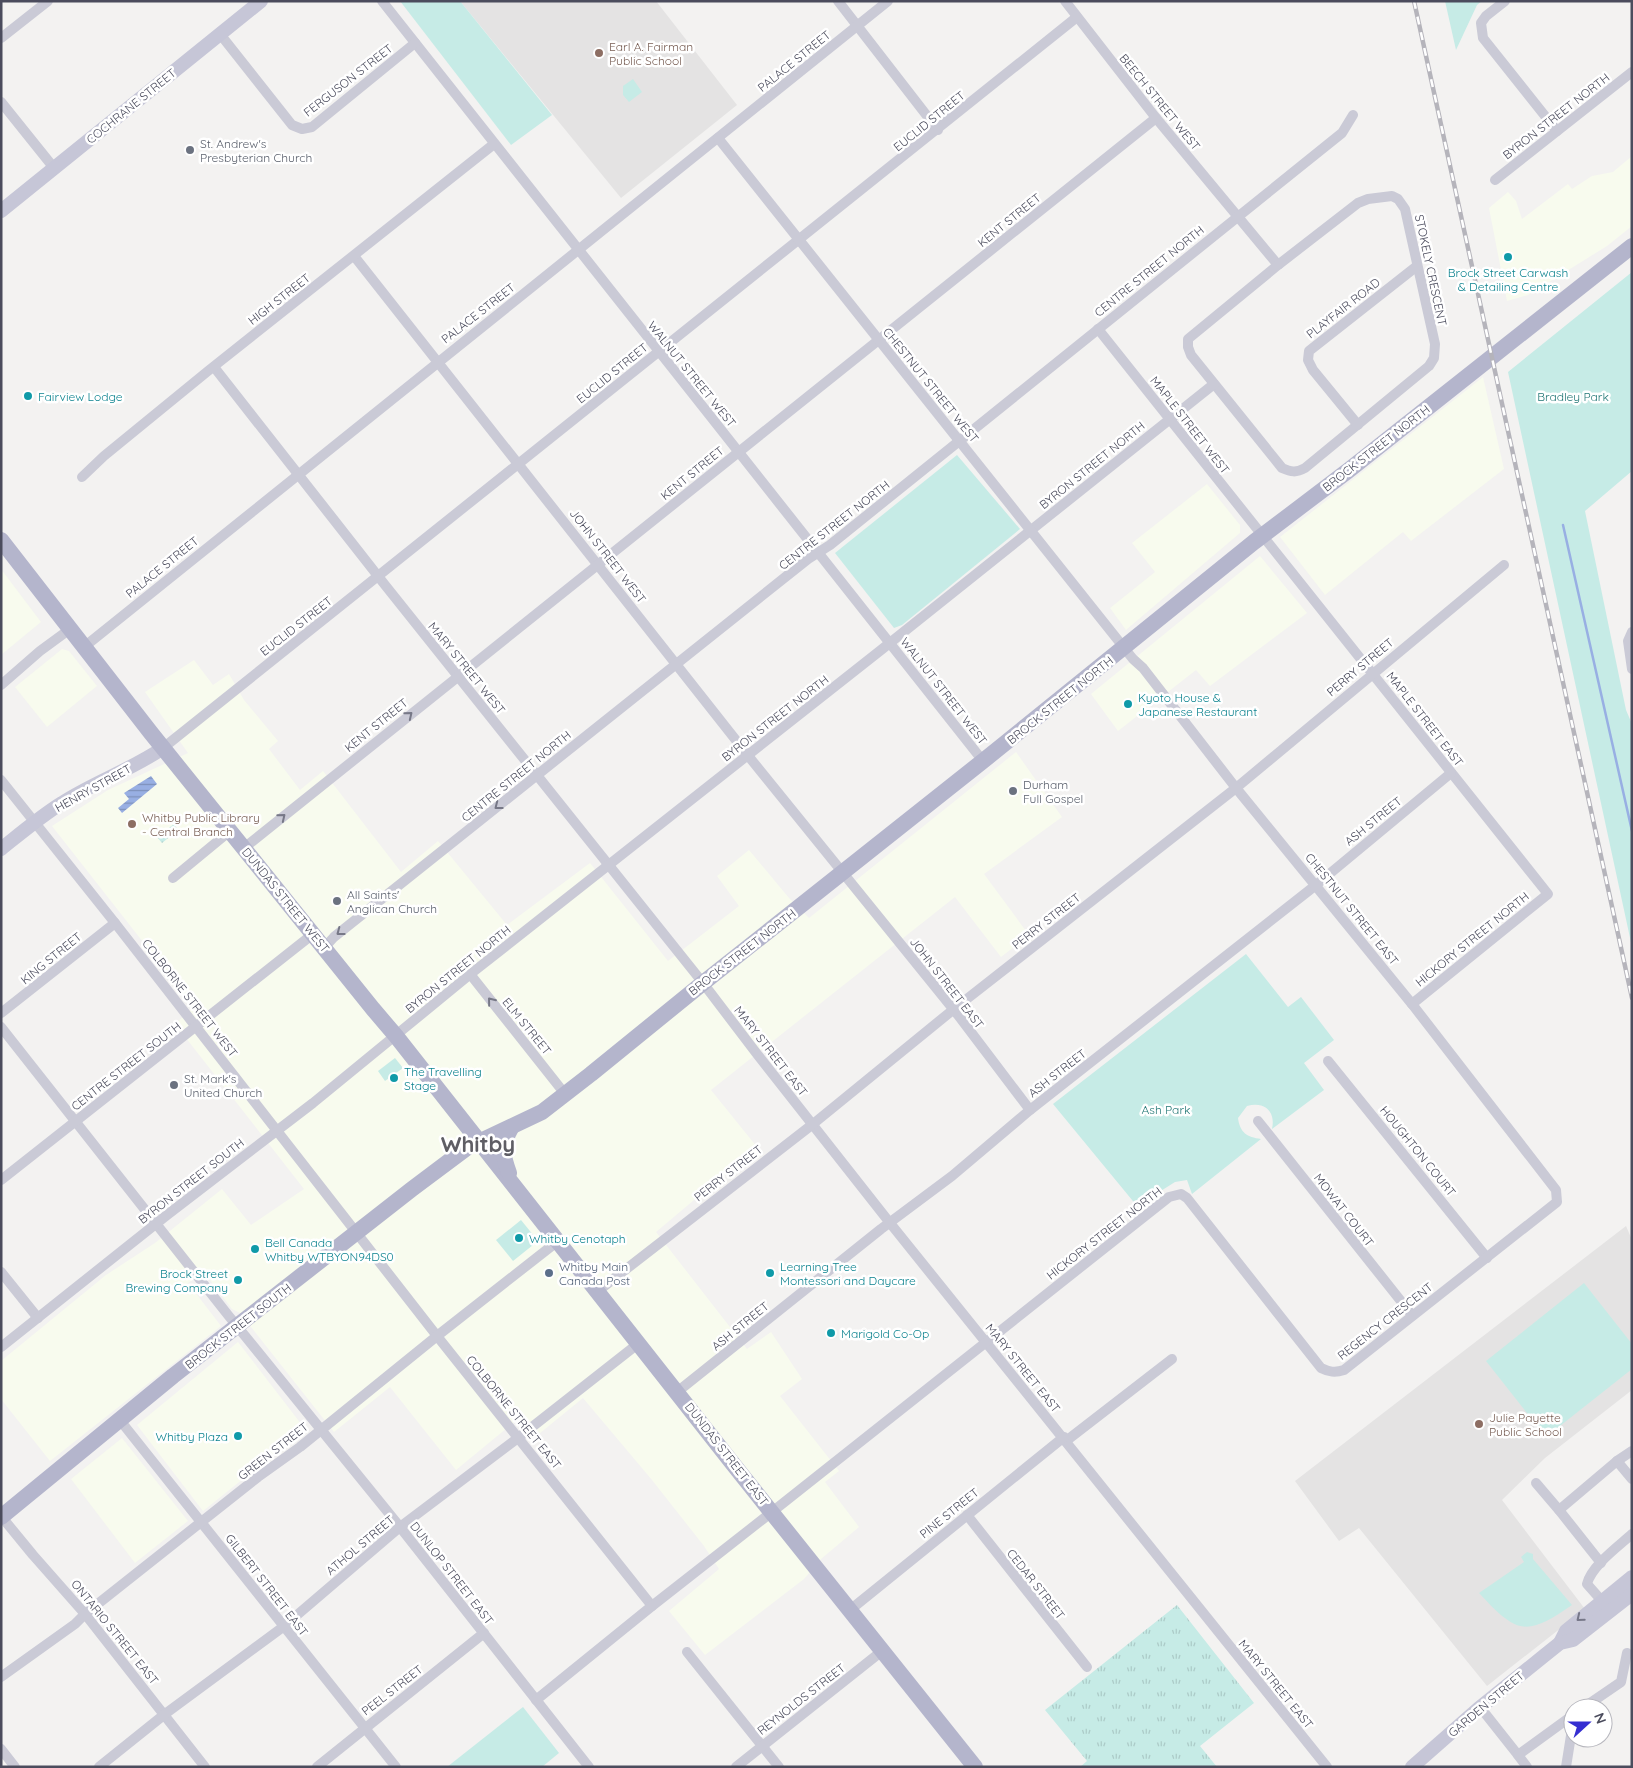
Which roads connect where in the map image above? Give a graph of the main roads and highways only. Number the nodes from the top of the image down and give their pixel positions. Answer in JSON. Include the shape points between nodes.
{"nodes":[{"id":1,"x":261,"y":1,"type":"edge"},
{"id":2,"x":1,"y":211,"type":"edge"},
{"id":3,"x":1632,"y":246,"type":"edge"},
{"id":4,"x":1,"y":540,"type":"edge"},
{"id":5,"x":163,"y":748,"type":"junction"},
{"id":6,"x":1,"y":849,"type":"edge"},
{"id":7,"x":511,"y":1128,"type":"junction"},
{"id":8,"x":479,"y":1141,"type":"junction"},
{"id":9,"x":513,"y":1184,"type":"junction"},
{"id":10,"x":1,"y":1517,"type":"edge"},
{"id":11,"x":1632,"y":1577,"type":"edge"},
{"id":12,"x":1632,"y":1594,"type":"edge"},
{"id":13,"x":1602,"y":1601,"type":"junction"},
{"id":14,"x":1597,"y":1621,"type":"junction"},
{"id":15,"x":1560,"y":1643,"type":"junction"},
{"id":16,"x":975,"y":1767,"type":"edge"},
{"id":17,"x":1400,"y":1767,"type":"edge"},
{"id":18,"x":1406,"y":1767,"type":"edge"},
{"id":19,"x":1412,"y":1767,"type":"edge"}],
"edges":[{"from":1,"to":2,"type":"main road","name":"COCHRANE STREET"},
{"from":3,"to":7,"type":"main road","name":"BROCK STREET NORTH","via":[[1263,536],[614,1056],[542,1112]]},
{"from":4,"to":5,"type":"main road","name":"DUNDAS STREET WEST"},
{"from":5,"to":6,"type":"main road","name":"HENRY STREET","via":[[62,803]]},
{"from":5,"to":8,"type":"main road","name":"DUNDAS STREET WEST"},
{"from":7,"to":8,"type":"main road","name":"BROCK STREET NORTH"},
{"from":7,"to":9,"type":"main road","via":[[503,1149],[504,1162]]},
{"from":8,"to":9,"type":"main road","name":"DUNDAS STREET EAST"},
{"from":8,"to":10,"type":"main road","name":"BROCK STREET SOUTH","via":[[412,1189],[237,1326]]},
{"from":9,"to":16,"type":"main road","name":"DUNDAS STREET EAST"},
{"from":11,"to":13,"type":"main road","name":"GARDEN STREET"},
{"from":12,"to":14,"type":"main road","name":"GARDEN STREET"},
{"from":13,"to":14,"type":"main road","via":[[1604,1608]]},
{"from":13,"to":15,"type":"main road","name":"GARDEN STREET","one_way":true,"via":[[1566,1631]]},
{"from":14,"to":15,"type":"main road","name":"GARDEN STREET","via":[[1573,1640]]},
{"from":15,"to":19,"type":"main road","name":"GARDEN STREET"},
{"from":17,"to":18,"type":"main road"}]}
